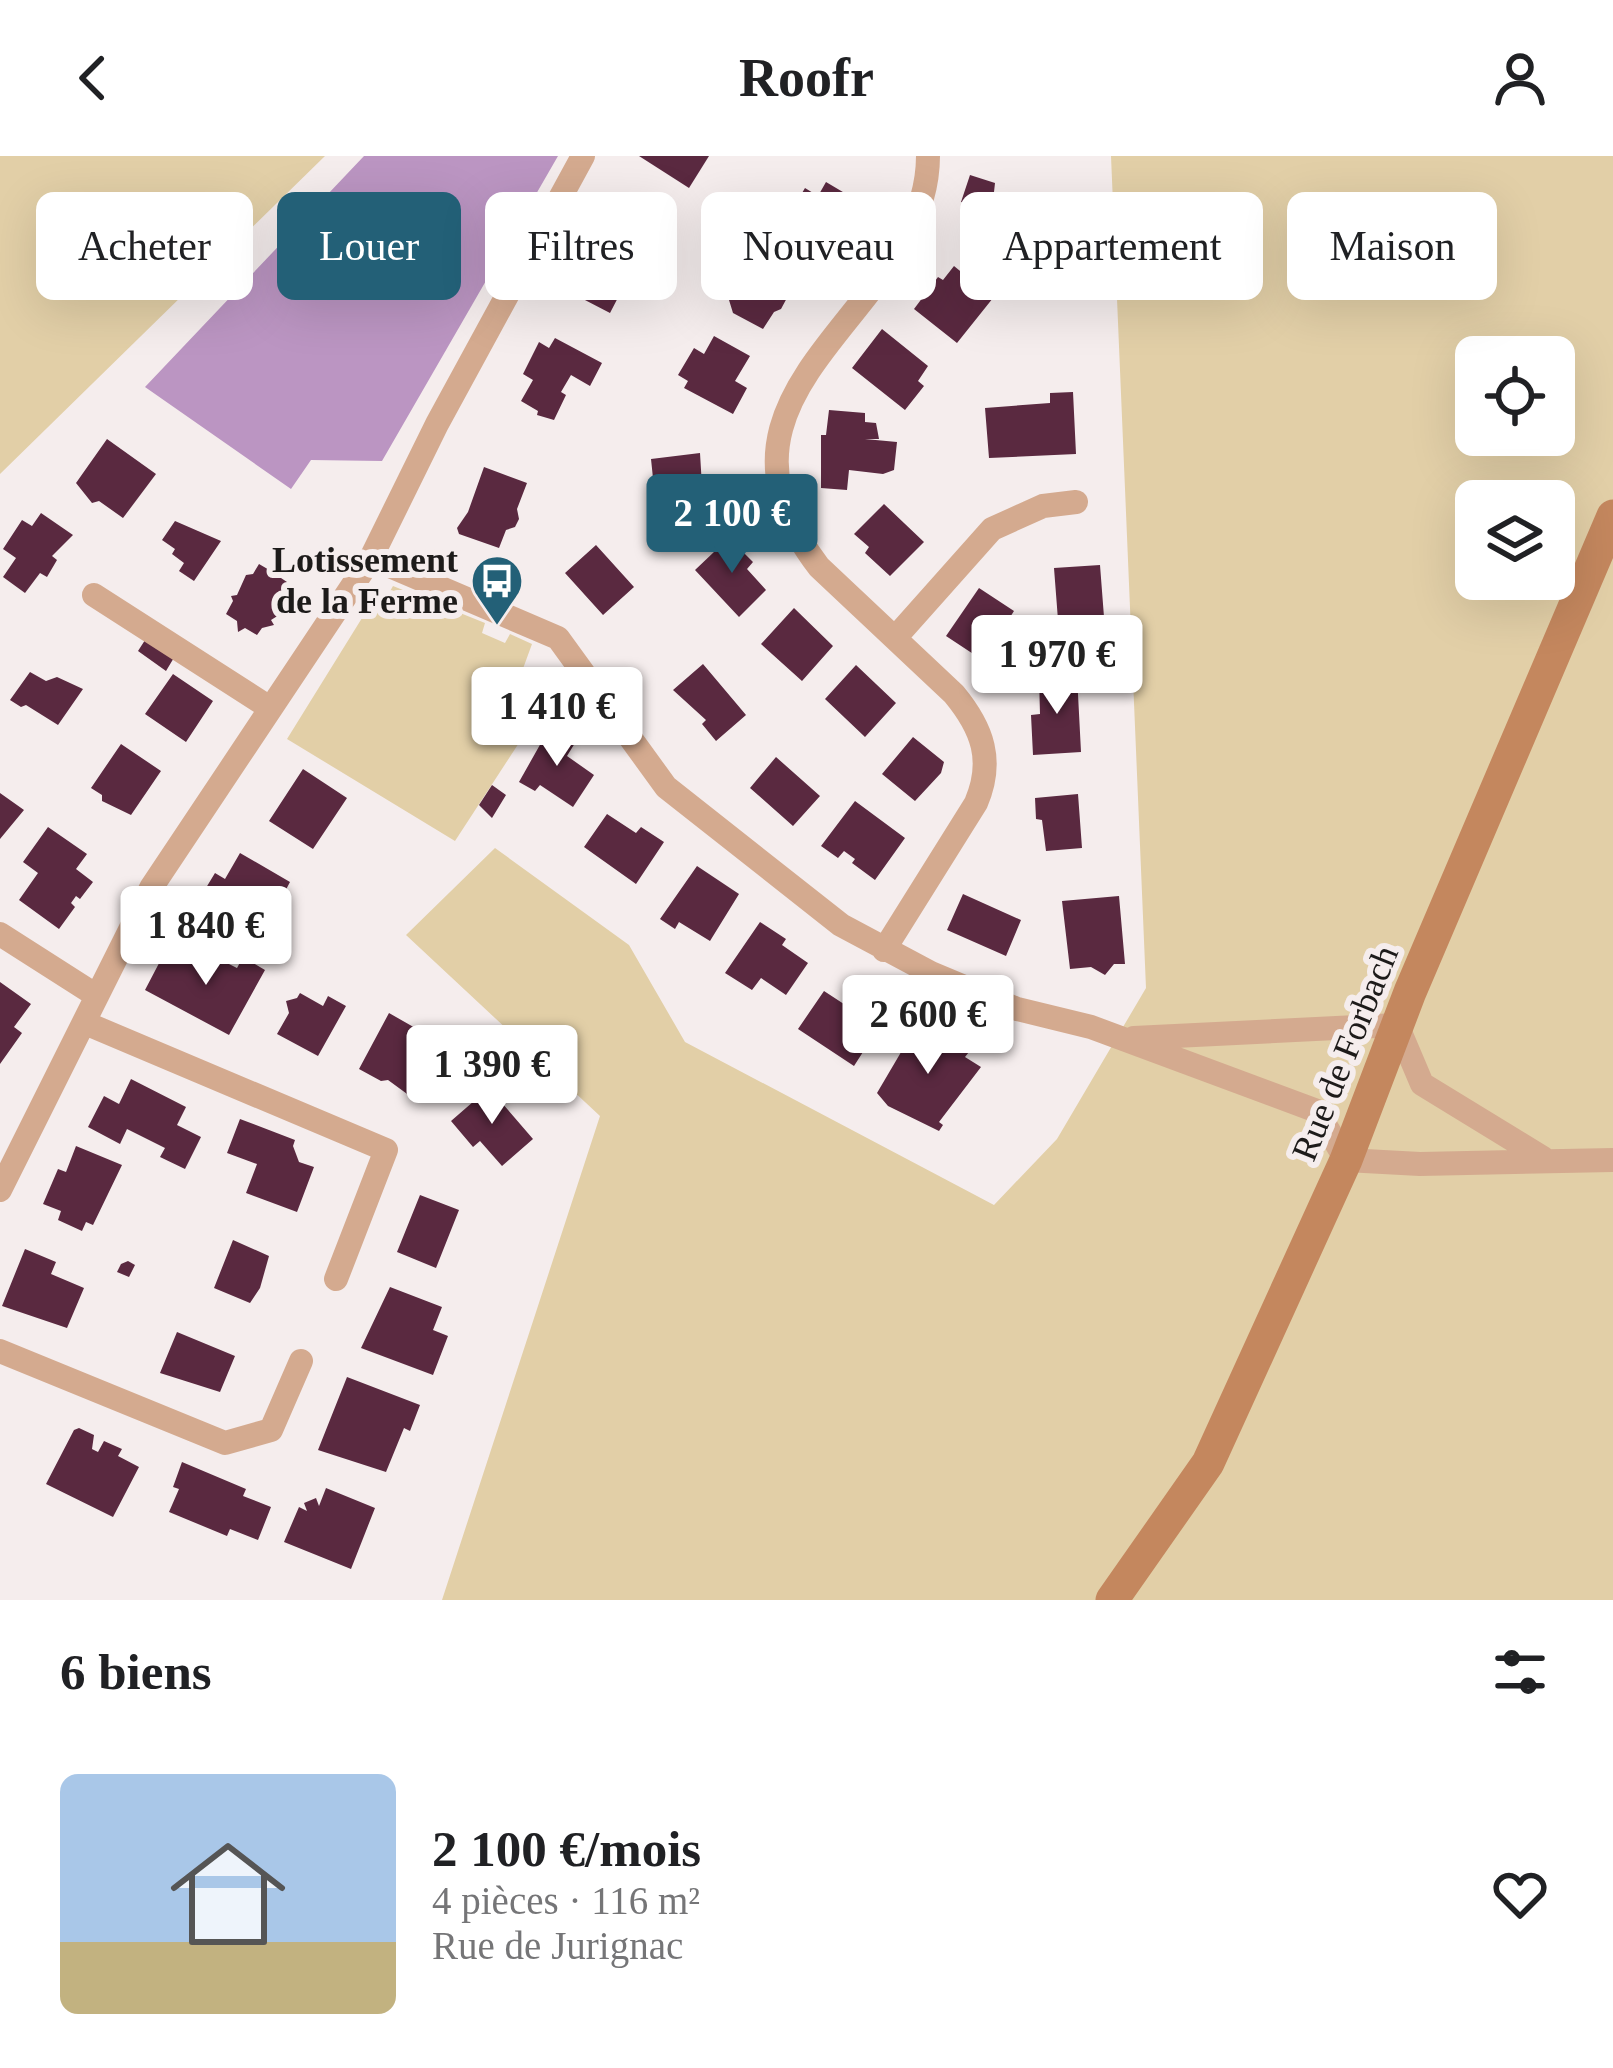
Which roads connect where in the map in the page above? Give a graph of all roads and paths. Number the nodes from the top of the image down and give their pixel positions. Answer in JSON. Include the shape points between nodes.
{"nodes":[{"id":1,"x":583,"y":156,"type":"edge"},
{"id":2,"x":928,"y":156,"type":"edge"},
{"id":3,"x":1076,"y":502,"type":"dead end"},
{"id":4,"x":1613,"y":516,"type":"edge"},
{"id":5,"x":371,"y":558,"type":"junction"},
{"id":6,"x":94,"y":595,"type":"dead end"},
{"id":7,"x":896,"y":638,"type":"junction"},
{"id":8,"x":270,"y":708,"type":"junction"},
{"id":9,"x":0,"y":934,"type":"edge"},
{"id":10,"x":884,"y":950,"type":"junction"},
{"id":11,"x":98,"y":996,"type":"junction"},
{"id":12,"x":85,"y":1023,"type":"junction"},
{"id":13,"x":1397,"y":1025,"type":"junction"},
{"id":14,"x":1122,"y":1039,"type":"junction"},
{"id":15,"x":1346,"y":1160,"type":"junction"},
{"id":16,"x":1545,"y":1160,"type":"junction"},
{"id":17,"x":1613,"y":1160,"type":"edge"},
{"id":18,"x":0,"y":1190,"type":"edge"},
{"id":19,"x":336,"y":1279,"type":"dead end"},
{"id":20,"x":0,"y":1351,"type":"edge"},
{"id":21,"x":301,"y":1361,"type":"dead end"},
{"id":22,"x":1112,"y":1600,"type":"edge"}],
"edges":[{"from":1,"to":5,"type":"street"},
{"from":2,"to":7,"type":"street","via":[[917,218],[813,363],[779,436],[783,497],[801,544]]},
{"from":3,"to":7,"type":"street","via":[[1043,506],[992,529]]},
{"from":4,"to":13,"type":"main road","name":"Rue de Forbach"},
{"from":5,"to":8,"type":"street"},
{"from":5,"to":10,"type":"street","via":[[559,638],[667,787]]},
{"from":6,"to":8,"type":"street"},
{"from":7,"to":10,"type":"street","via":[[973,717],[986,779]]},
{"from":8,"to":11,"type":"street","via":[[151,888]]},
{"from":9,"to":11,"type":"street"},
{"from":10,"to":14,"type":"street","via":[[1017,1009]]},
{"from":11,"to":12,"type":"street"},
{"from":12,"to":18,"type":"street"},
{"from":12,"to":19,"type":"street","via":[[386,1150]]},
{"from":13,"to":14,"type":"street"},
{"from":13,"to":15,"type":"main road","name":"Rue de Forbach"},
{"from":13,"to":16,"type":"street","via":[[1422,1084]]},
{"from":14,"to":15,"type":"street","via":[[1317,1111]]},
{"from":15,"to":16,"type":"street"},
{"from":15,"to":22,"type":"main road","name":"Rue de Forbach","via":[[1208,1463]]},
{"from":16,"to":17,"type":"street"},
{"from":20,"to":21,"type":"street","via":[[225,1443],[271,1430]]}]}
